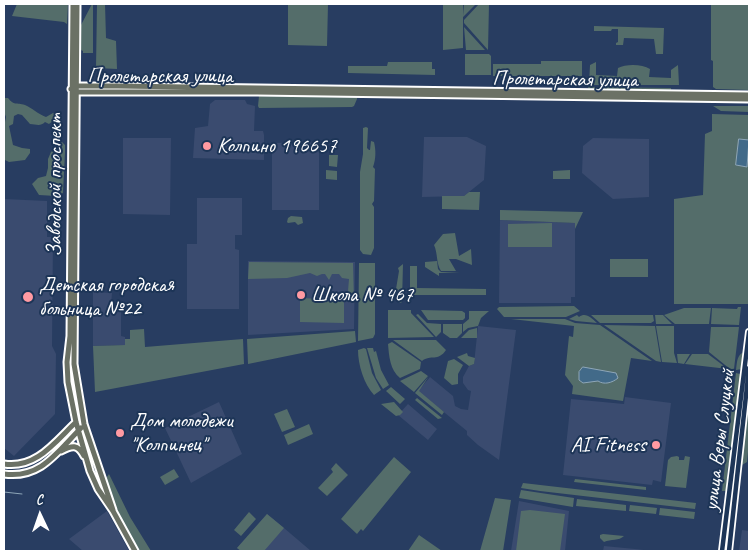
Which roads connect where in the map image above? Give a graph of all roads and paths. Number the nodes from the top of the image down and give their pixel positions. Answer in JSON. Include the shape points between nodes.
{"nodes":[{"id":1,"x":73,"y":4,"type":"edge"},
{"id":2,"x":78,"y":4,"type":"edge"},
{"id":3,"x":77,"y":86,"type":"junction"},
{"id":4,"x":71,"y":89,"type":"junction"},
{"id":5,"x":77,"y":92,"type":"junction"},
{"id":6,"x":749,"y":95,"type":"edge"},
{"id":7,"x":749,"y":99,"type":"edge"},
{"id":8,"x":73,"y":249,"type":"junction"},
{"id":9,"x":749,"y":332,"type":"edge"},
{"id":10,"x":749,"y":368,"type":"edge"},
{"id":11,"x":76,"y":422,"type":"junction"},
{"id":12,"x":84,"y":424,"type":"junction"},
{"id":13,"x":78,"y":430,"type":"junction"},
{"id":14,"x":56,"y":454,"type":"junction"},
{"id":15,"x":87,"y":463,"type":"junction"},
{"id":16,"x":4,"y":464,"type":"edge"},
{"id":17,"x":4,"y":474,"type":"edge"},
{"id":18,"x":113,"y":511,"type":"junction"},
{"id":19,"x":135,"y":551,"type":"edge"},
{"id":20,"x":722,"y":551,"type":"edge"},
{"id":21,"x":729,"y":551,"type":"edge"}],
"edges":[{"from":1,"to":4,"type":"main road","name":"Заводской проспект"},
{"from":2,"to":3,"type":"main road","name":"Заводской проспект"},
{"from":3,"to":4,"type":"main road","name":"Пролетарская улица"},
{"from":3,"to":5,"type":"main road","name":"Заводской проспект"},
{"from":3,"to":6,"type":"main road","name":"Пролетарская улица"},
{"from":4,"to":5,"type":"main road","name":"Пролетарская улица"},
{"from":4,"to":8,"type":"main road","name":"Заводской проспект"},
{"from":5,"to":7,"type":"main road","name":"Пролетарская улица"},
{"from":5,"to":8,"type":"main road","name":"Заводской проспект"},
{"from":8,"to":11,"type":"main road","name":"Заводской проспект","via":[[67,362]]},
{"from":8,"to":12,"type":"main road","name":"Заводской проспект","via":[[74,364]]},
{"from":9,"to":20,"type":"street","name":"улица Веры Слуцкой"},
{"from":10,"to":21,"type":"street","name":"улица Веры Слуцкой"},
{"from":11,"to":12,"type":"main road"},
{"from":11,"to":13,"type":"main road","name":"Заводской проспект"},
{"from":11,"to":16,"type":"main road","via":[[35,460]]},
{"from":12,"to":13,"type":"main road"},
{"from":12,"to":18,"type":"main road","name":"Заводской проспект"},
{"from":13,"to":14,"type":"main road"},
{"from":13,"to":15,"type":"main road","name":"Заводской проспект"},
{"from":14,"to":15,"type":"main road","via":[[75,446],[82,451]]},
{"from":14,"to":17,"type":"main road","via":[[33,472]]},
{"from":15,"to":18,"type":"main road","name":"Заводской проспект","via":[[98,489]]},
{"from":18,"to":19,"type":"main road","name":"Заводской проспект"}]}
